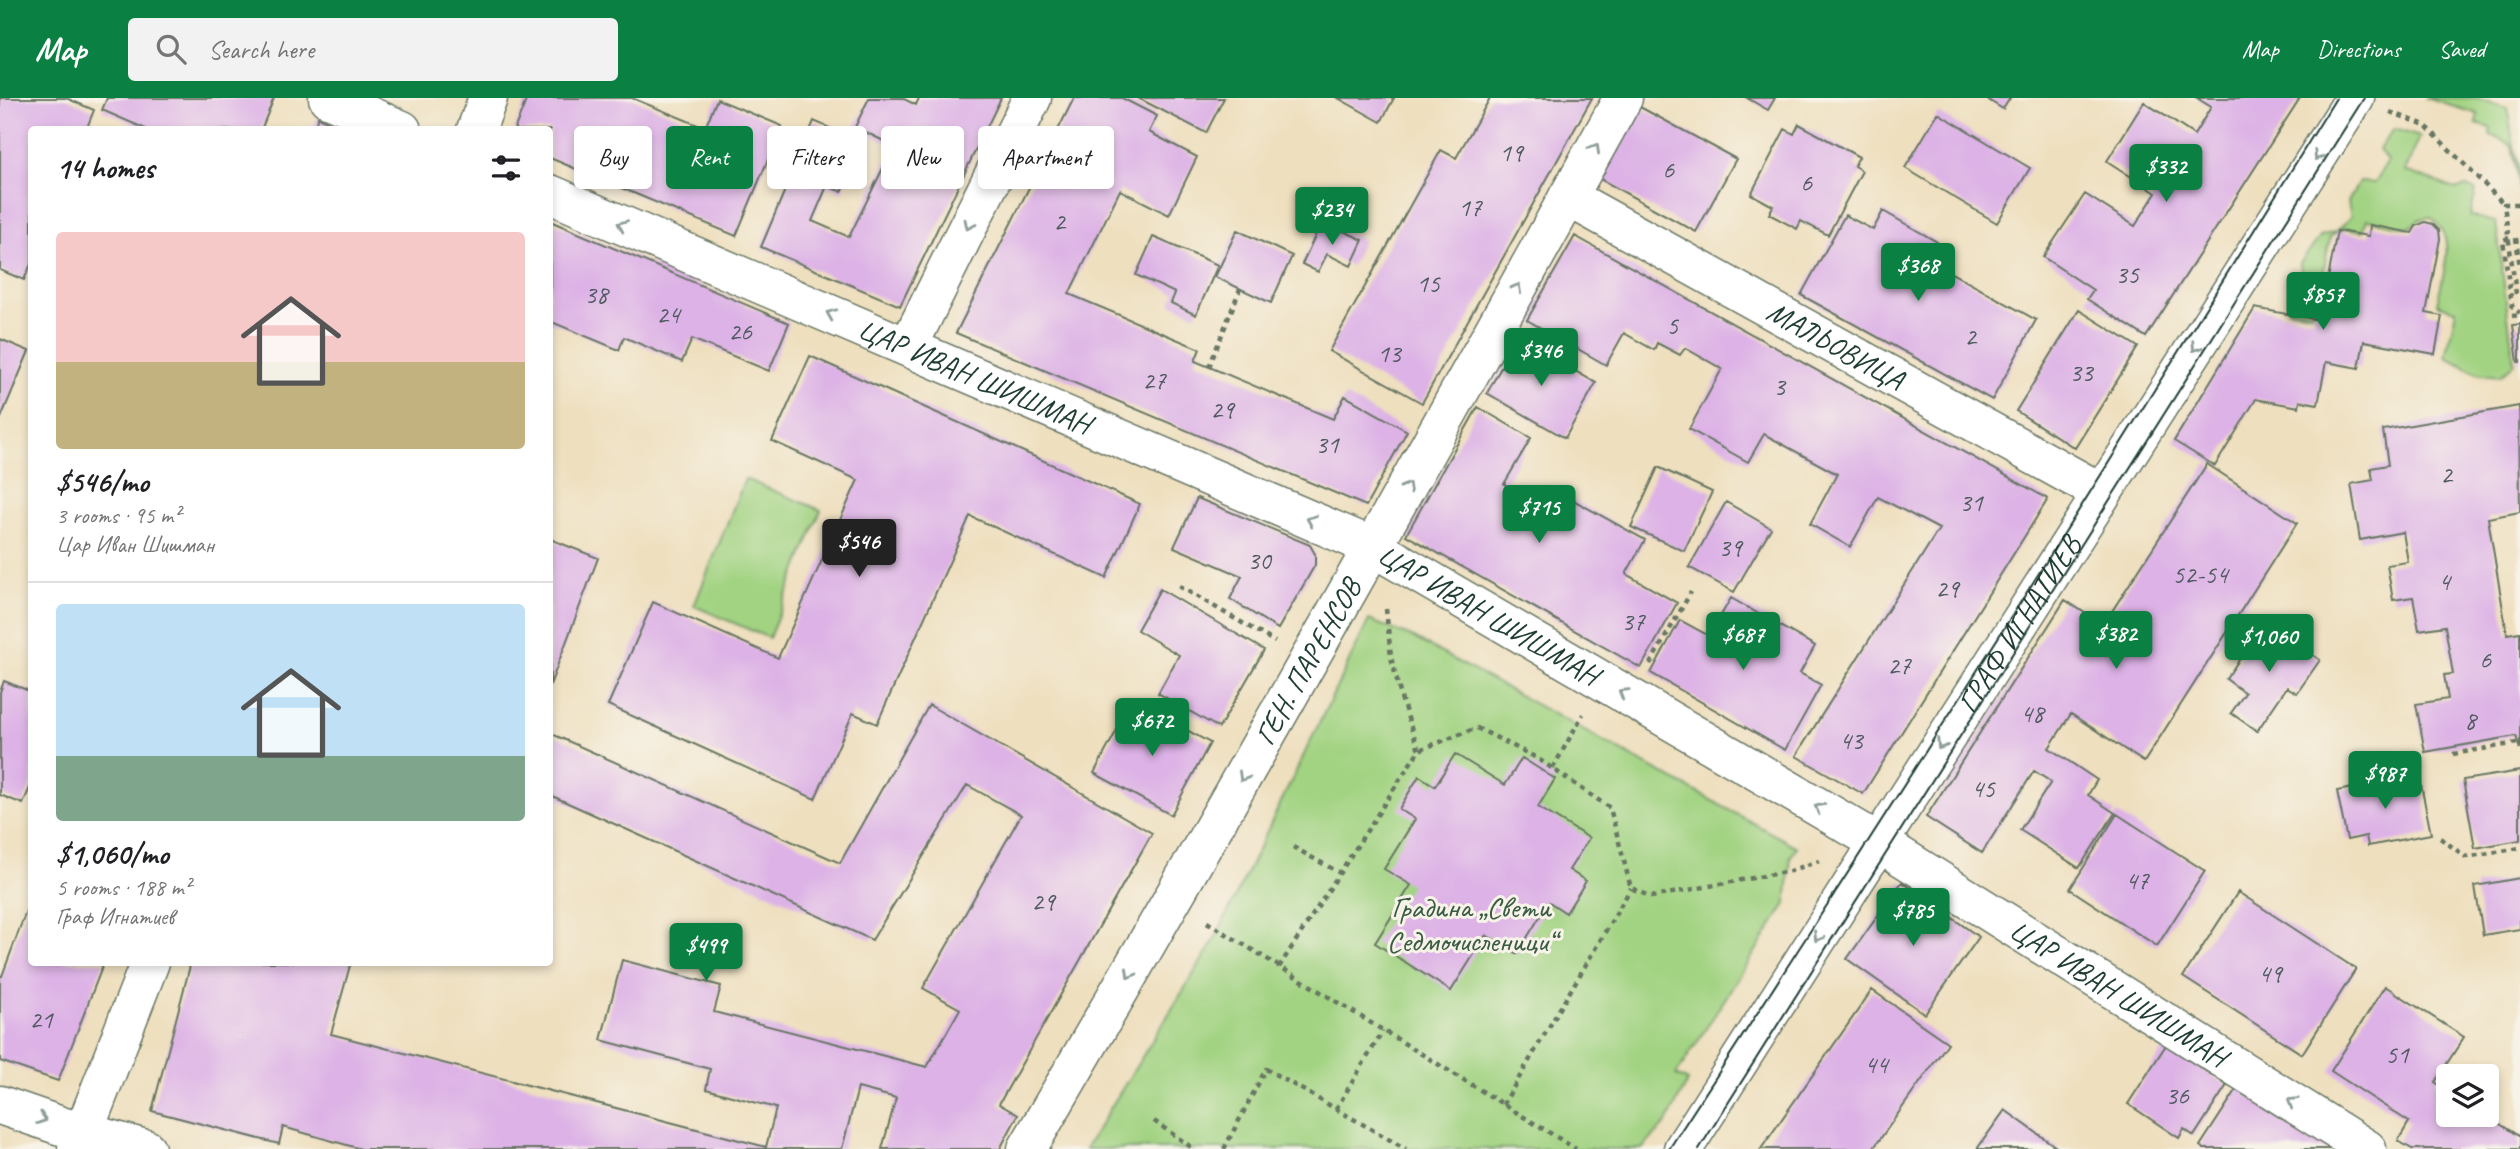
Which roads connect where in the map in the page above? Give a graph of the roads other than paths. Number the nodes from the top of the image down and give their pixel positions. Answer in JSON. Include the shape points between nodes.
{"nodes":[{"id":1,"x":328,"y":98,"type":"edge"},
{"id":2,"x":488,"y":98,"type":"edge"},
{"id":3,"x":1032,"y":98,"type":"edge"},
{"id":4,"x":1623,"y":98,"type":"edge"},
{"id":5,"x":2355,"y":98,"type":"edge"},
{"id":6,"x":393,"y":126,"type":"edge"},
{"id":7,"x":478,"y":126,"type":"edge"},
{"id":8,"x":553,"y":195,"type":"edge"},
{"id":9,"x":1568,"y":198,"type":"junction"},
{"id":10,"x":908,"y":347,"type":"junction"},
{"id":11,"x":2102,"y":493,"type":"junction"},
{"id":12,"x":1373,"y":547,"type":"junction"},
{"id":13,"x":1878,"y":842,"type":"junction"},
{"id":14,"x":148,"y":966,"type":"edge"},
{"id":15,"x":0,"y":1105,"type":"edge"},
{"id":16,"x":81,"y":1141,"type":"edge"},
{"id":17,"x":146,"y":1149,"type":"edge"},
{"id":18,"x":1027,"y":1149,"type":"edge"},
{"id":19,"x":1683,"y":1149,"type":"edge"},
{"id":20,"x":2367,"y":1149,"type":"edge"}],
"edges":[{"from":1,"to":6,"type":"street"},
{"from":2,"to":7,"type":"street"},
{"from":3,"to":10,"type":"street","one_way":true},
{"from":9,"to":4,"type":"street","name":"ГЕН. ПАРЕНСОВ","one_way":true},
{"from":5,"to":11,"type":"street","name":"ГРАФ ИГНАТИЕВ","one_way":true},
{"from":10,"to":8,"type":"street","name":"ЦАР ИВАН ШИШМАН","one_way":true},
{"from":9,"to":11,"type":"street","name":"МАЛЬОВИЦА"},
{"from":12,"to":9,"type":"street","name":"ГЕН. ПАРЕНСОВ","one_way":true},
{"from":12,"to":10,"type":"street","name":"ЦАР ИВАН ШИШМАН","one_way":true},
{"from":11,"to":13,"type":"street","name":"ГРАФ ИГНАТИЕВ","one_way":true},
{"from":13,"to":12,"type":"street","name":"ЦАР ИВАН ШИШМАН","one_way":true},
{"from":12,"to":18,"type":"street","name":"ГЕН. ПАРЕНСОВ","one_way":true},
{"from":13,"to":19,"type":"street","name":"ГРАФ ИГНАТИЕВ","one_way":true},
{"from":20,"to":13,"type":"street","name":"ЦАР ИВАН ШИШМАН","one_way":true},
{"from":14,"to":16,"type":"street"},
{"from":15,"to":16,"type":"street","one_way":true},
{"from":16,"to":17,"type":"street"}]}
